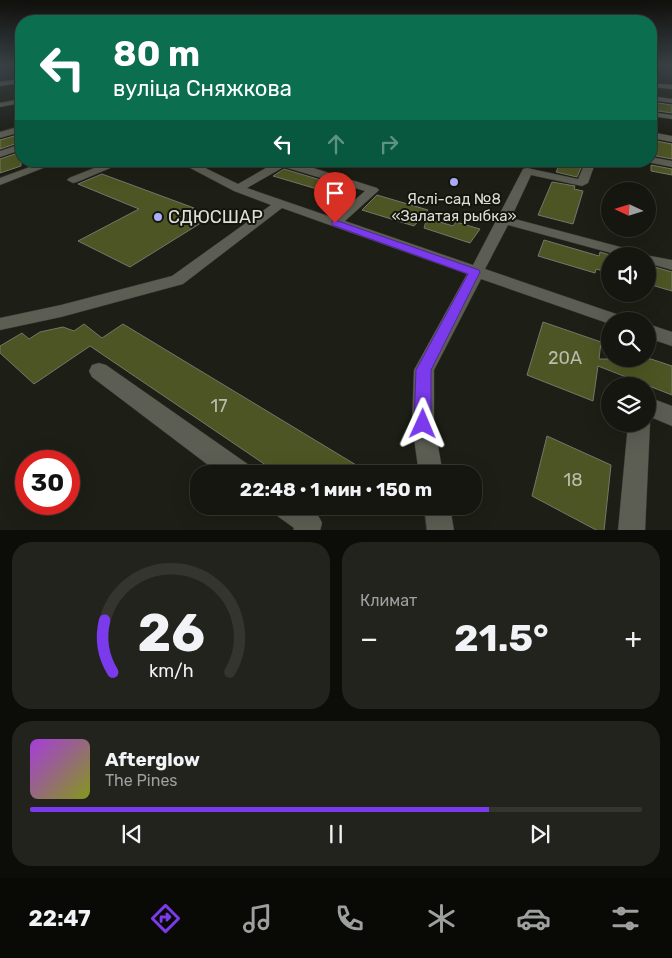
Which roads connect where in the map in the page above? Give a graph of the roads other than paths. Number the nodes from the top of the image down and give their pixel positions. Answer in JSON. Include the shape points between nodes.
{"nodes":[{"id":1,"x":0,"y":94,"type":"edge"},
{"id":2,"x":657,"y":99,"type":"edge"},
{"id":3,"x":672,"y":101,"type":"edge"},
{"id":4,"x":3,"y":104,"type":"edge"},
{"id":5,"x":657,"y":115,"type":"edge"},
{"id":6,"x":672,"y":117,"type":"edge"},
{"id":7,"x":15,"y":131,"type":"edge"},
{"id":8,"x":0,"y":135,"type":"edge"},
{"id":9,"x":657,"y":136,"type":"edge"},
{"id":10,"x":672,"y":139,"type":"edge"},
{"id":11,"x":15,"y":149,"type":"edge"},
{"id":12,"x":0,"y":154,"type":"edge"},
{"id":13,"x":657,"y":161,"type":"edge"},
{"id":14,"x":672,"y":164,"type":"edge"},
{"id":15,"x":40,"y":167,"type":"edge"},
{"id":16,"x":107,"y":167,"type":"edge"},
{"id":17,"x":194,"y":167,"type":"edge"},
{"id":18,"x":275,"y":167,"type":"edge"},
{"id":19,"x":300,"y":167,"type":"edge"},
{"id":20,"x":589,"y":167,"type":"edge"},
{"id":21,"x":73,"y":180,"type":"dead end"},
{"id":22,"x":0,"y":182,"type":"edge"},
{"id":23,"x":238,"y":189,"type":"junction"},
{"id":24,"x":280,"y":204,"type":"junction"},
{"id":25,"x":504,"y":220,"type":"junction"},
{"id":26,"x":335,"y":223,"type":"junction"},
{"id":27,"x":604,"y":247,"type":"edge"},
{"id":28,"x":656,"y":261,"type":"edge"},
{"id":29,"x":672,"y":265,"type":"edge"},
{"id":30,"x":474,"y":272,"type":"junction"},
{"id":31,"x":601,"y":315,"type":"edge"},
{"id":32,"x":0,"y":324,"type":"edge"},
{"id":33,"x":656,"y":334,"type":"edge"},
{"id":34,"x":672,"y":339,"type":"edge"},
{"id":35,"x":99,"y":371,"type":"dead end"},
{"id":36,"x":656,"y":409,"type":"edge"},
{"id":37,"x":672,"y":416,"type":"edge"},
{"id":38,"x":639,"y":432,"type":"edge"},
{"id":39,"x":228,"y":465,"type":"edge"},
{"id":40,"x":430,"y":465,"type":"edge"},
{"id":41,"x":297,"y":515,"type":"edge"},
{"id":42,"x":438,"y":515,"type":"edge"},
{"id":43,"x":306,"y":530,"type":"edge"},
{"id":44,"x":441,"y":530,"type":"edge"},
{"id":45,"x":631,"y":530,"type":"edge"}],
"edges":[{"from":1,"to":4,"type":"street"},
{"from":2,"to":3,"type":"street"},
{"from":5,"to":6,"type":"street"},
{"from":7,"to":8,"type":"street"},
{"from":9,"to":10,"type":"street"},
{"from":11,"to":12,"type":"street"},
{"from":13,"to":14,"type":"street"},
{"from":15,"to":22,"type":"street"},
{"from":16,"to":21,"type":"street"},
{"from":17,"to":23,"type":"street"},
{"from":18,"to":23,"type":"street"},
{"from":19,"to":26,"type":"street","via":[[372,190]]},
{"from":20,"to":25,"type":"street","via":[[582,183],[526,171]]},
{"from":23,"to":24,"type":"street"},
{"from":24,"to":26,"type":"street"},
{"from":24,"to":32,"type":"street","via":[[177,280]]},
{"from":25,"to":27,"type":"street"},
{"from":25,"to":30,"type":"street"},
{"from":26,"to":30,"type":"street"},
{"from":28,"to":29,"type":"street"},
{"from":30,"to":31,"type":"street"},
{"from":30,"to":40,"type":"street","via":[[424,370],[423,424]]},
{"from":33,"to":34,"type":"street"},
{"from":35,"to":39,"type":"street"},
{"from":36,"to":37,"type":"street"},
{"from":38,"to":45,"type":"street"},
{"from":41,"to":43,"type":"street","via":[[309,524]]},
{"from":42,"to":44,"type":"street"}]}
